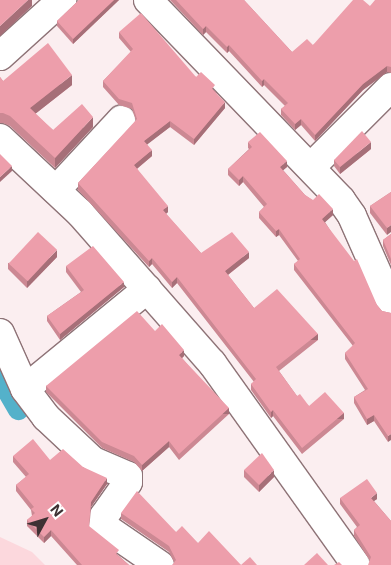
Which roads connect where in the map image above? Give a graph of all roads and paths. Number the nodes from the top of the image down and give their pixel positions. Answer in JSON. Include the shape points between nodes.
{"nodes":[{"id":1,"x":62,"y":0,"type":"edge"},
{"id":2,"x":152,"y":2,"type":"edge"},
{"id":3,"x":0,"y":56,"type":"edge"},
{"id":4,"x":391,"y":87,"type":"edge"},
{"id":5,"x":121,"y":120,"type":"dead end"},
{"id":6,"x":0,"y":138,"type":"edge"},
{"id":7,"x":311,"y":167,"type":"junction"},
{"id":8,"x":56,"y":190,"type":"junction"},
{"id":9,"x":147,"y":289,"type":"junction"},
{"id":10,"x":391,"y":304,"type":"edge"},
{"id":11,"x":0,"y":333,"type":"edge"},
{"id":12,"x":25,"y":389,"type":"junction"},
{"id":13,"x":160,"y":565,"type":"edge"},
{"id":14,"x":356,"y":565,"type":"edge"}],
"edges":[{"from":1,"to":3,"type":"street"},
{"from":2,"to":7,"type":"street"},
{"from":4,"to":7,"type":"street"},
{"from":5,"to":8,"type":"street"},
{"from":6,"to":8,"type":"street"},
{"from":7,"to":10,"type":"street","via":[[352,216]]},
{"from":8,"to":9,"type":"street"},
{"from":9,"to":12,"type":"street"},
{"from":9,"to":14,"type":"street","via":[[212,363]]},
{"from":11,"to":12,"type":"street"},
{"from":12,"to":13,"type":"street","via":[[46,417],[93,461],[128,476],[128,482],[104,516],[103,526]]}]}
